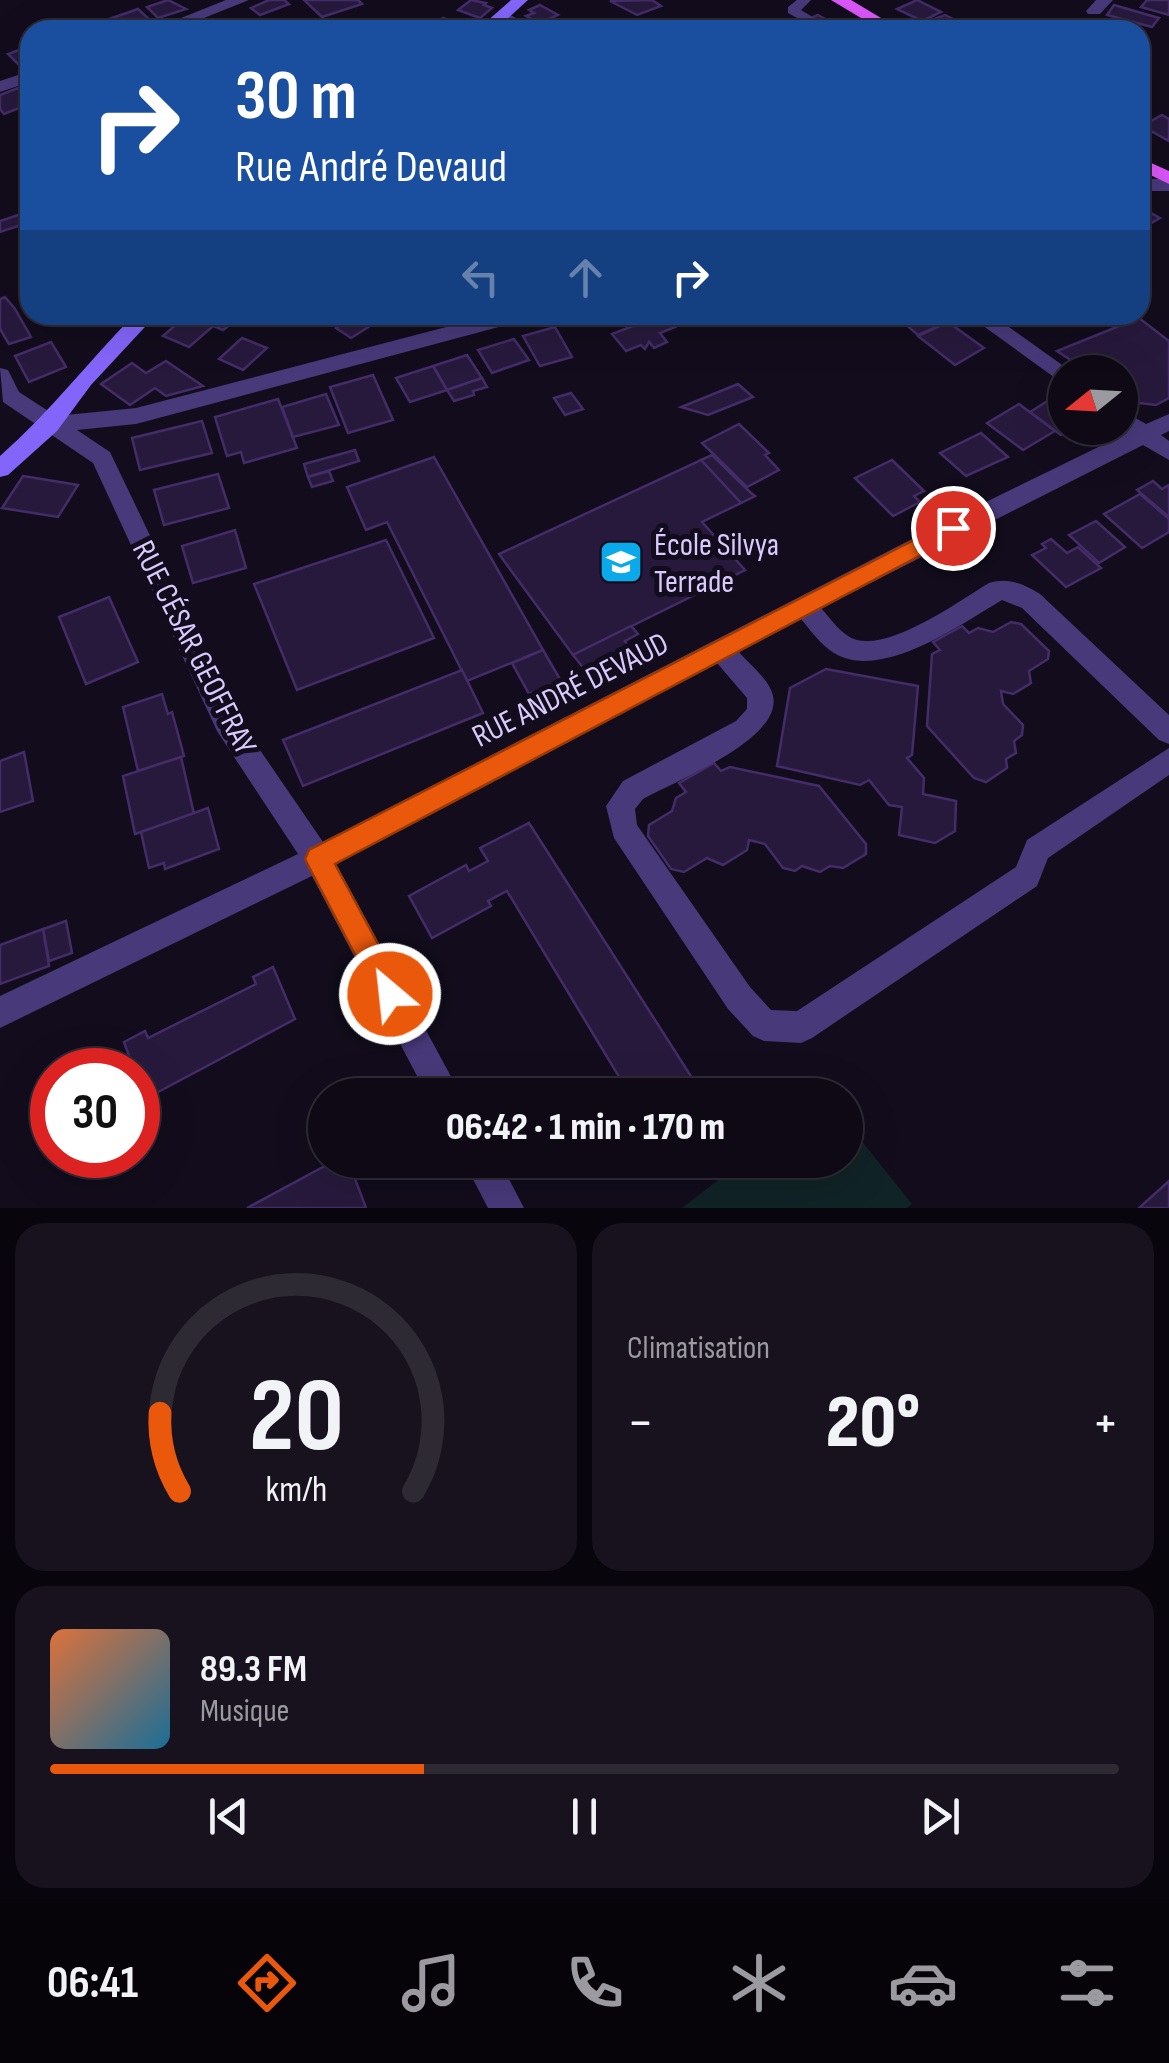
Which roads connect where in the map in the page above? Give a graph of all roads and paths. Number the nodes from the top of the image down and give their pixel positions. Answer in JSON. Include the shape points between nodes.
{"nodes":[{"id":1,"x":241,"y":0,"type":"edge"},
{"id":2,"x":520,"y":0,"type":"edge"},
{"id":3,"x":805,"y":0,"type":"edge"},
{"id":4,"x":839,"y":0,"type":"edge"},
{"id":5,"x":503,"y":16,"type":"junction"},
{"id":6,"x":186,"y":20,"type":"edge"},
{"id":7,"x":498,"y":20,"type":"edge"},
{"id":8,"x":510,"y":20,"type":"edge"},
{"id":9,"x":810,"y":20,"type":"edge"},
{"id":10,"x":874,"y":20,"type":"edge"},
{"id":11,"x":136,"y":325,"type":"edge"},
{"id":12,"x":480,"y":325,"type":"edge"},
{"id":13,"x":992,"y":325,"type":"edge"},
{"id":14,"x":1048,"y":366,"type":"edge"},
{"id":15,"x":0,"y":375,"type":"edge"},
{"id":16,"x":5,"y":399,"type":"edge"},
{"id":17,"x":49,"y":425,"type":"junction"},
{"id":18,"x":1157,"y":429,"type":"edge"},
{"id":19,"x":1169,"y":452,"type":"edge"},
{"id":20,"x":0,"y":468,"type":"edge"},
{"id":21,"x":804,"y":606,"type":"junction"},
{"id":22,"x":721,"y":649,"type":"junction"},
{"id":23,"x":1169,"y":732,"type":"edge"},
{"id":24,"x":1169,"y":760,"type":"edge"},
{"id":25,"x":318,"y":859,"type":"junction"},
{"id":26,"x":0,"y":1012,"type":"edge"},
{"id":27,"x":436,"y":1078,"type":"edge"},
{"id":28,"x":490,"y":1178,"type":"edge"},
{"id":29,"x":507,"y":1208,"type":"edge"}],
"edges":[{"from":1,"to":6,"type":"street"},
{"from":2,"to":5,"type":"street"},
{"from":3,"to":9,"type":"lane","via":[[792,10]]},
{"from":4,"to":10,"type":"main road"},
{"from":5,"to":7,"type":"street"},
{"from":5,"to":8,"type":"street"},
{"from":11,"to":17,"type":"street"},
{"from":12,"to":17,"type":"street","via":[[136,416]]},
{"from":13,"to":14,"type":"street"},
{"from":15,"to":16,"type":"street"},
{"from":16,"to":17,"type":"street","name":"RUE CÉSAR GEOFFRAY"},
{"from":17,"to":20,"type":"street"},
{"from":17,"to":25,"type":"street","name":"RUE CÉSAR GEOFFRAY","via":[[102,458],[226,723]]},
{"from":18,"to":19,"type":"street"},
{"from":18,"to":21,"type":"street","name":"RUE ANDRÉ DEVAUD"},
{"from":21,"to":22,"type":"street","name":"RUE ANDRÉ DEVAUD"},
{"from":21,"to":23,"type":"street","via":[[844,647],[862,653],[890,648],[998,590],[1014,591]]},
{"from":22,"to":24,"type":"street","via":[[760,696],[760,713],[746,728],[634,790],[620,806],[624,830],[739,998],[764,1024],[801,1027],[1027,876],[1037,849]]},
{"from":22,"to":25,"type":"street","name":"RUE ANDRÉ DEVAUD"},
{"from":25,"to":26,"type":"street","name":"RUE ANDRÉ DEVAUD"},
{"from":25,"to":27,"type":"street","name":"RUE CÉSAR GEOFFRAY"},
{"from":28,"to":29,"type":"street"}]}
